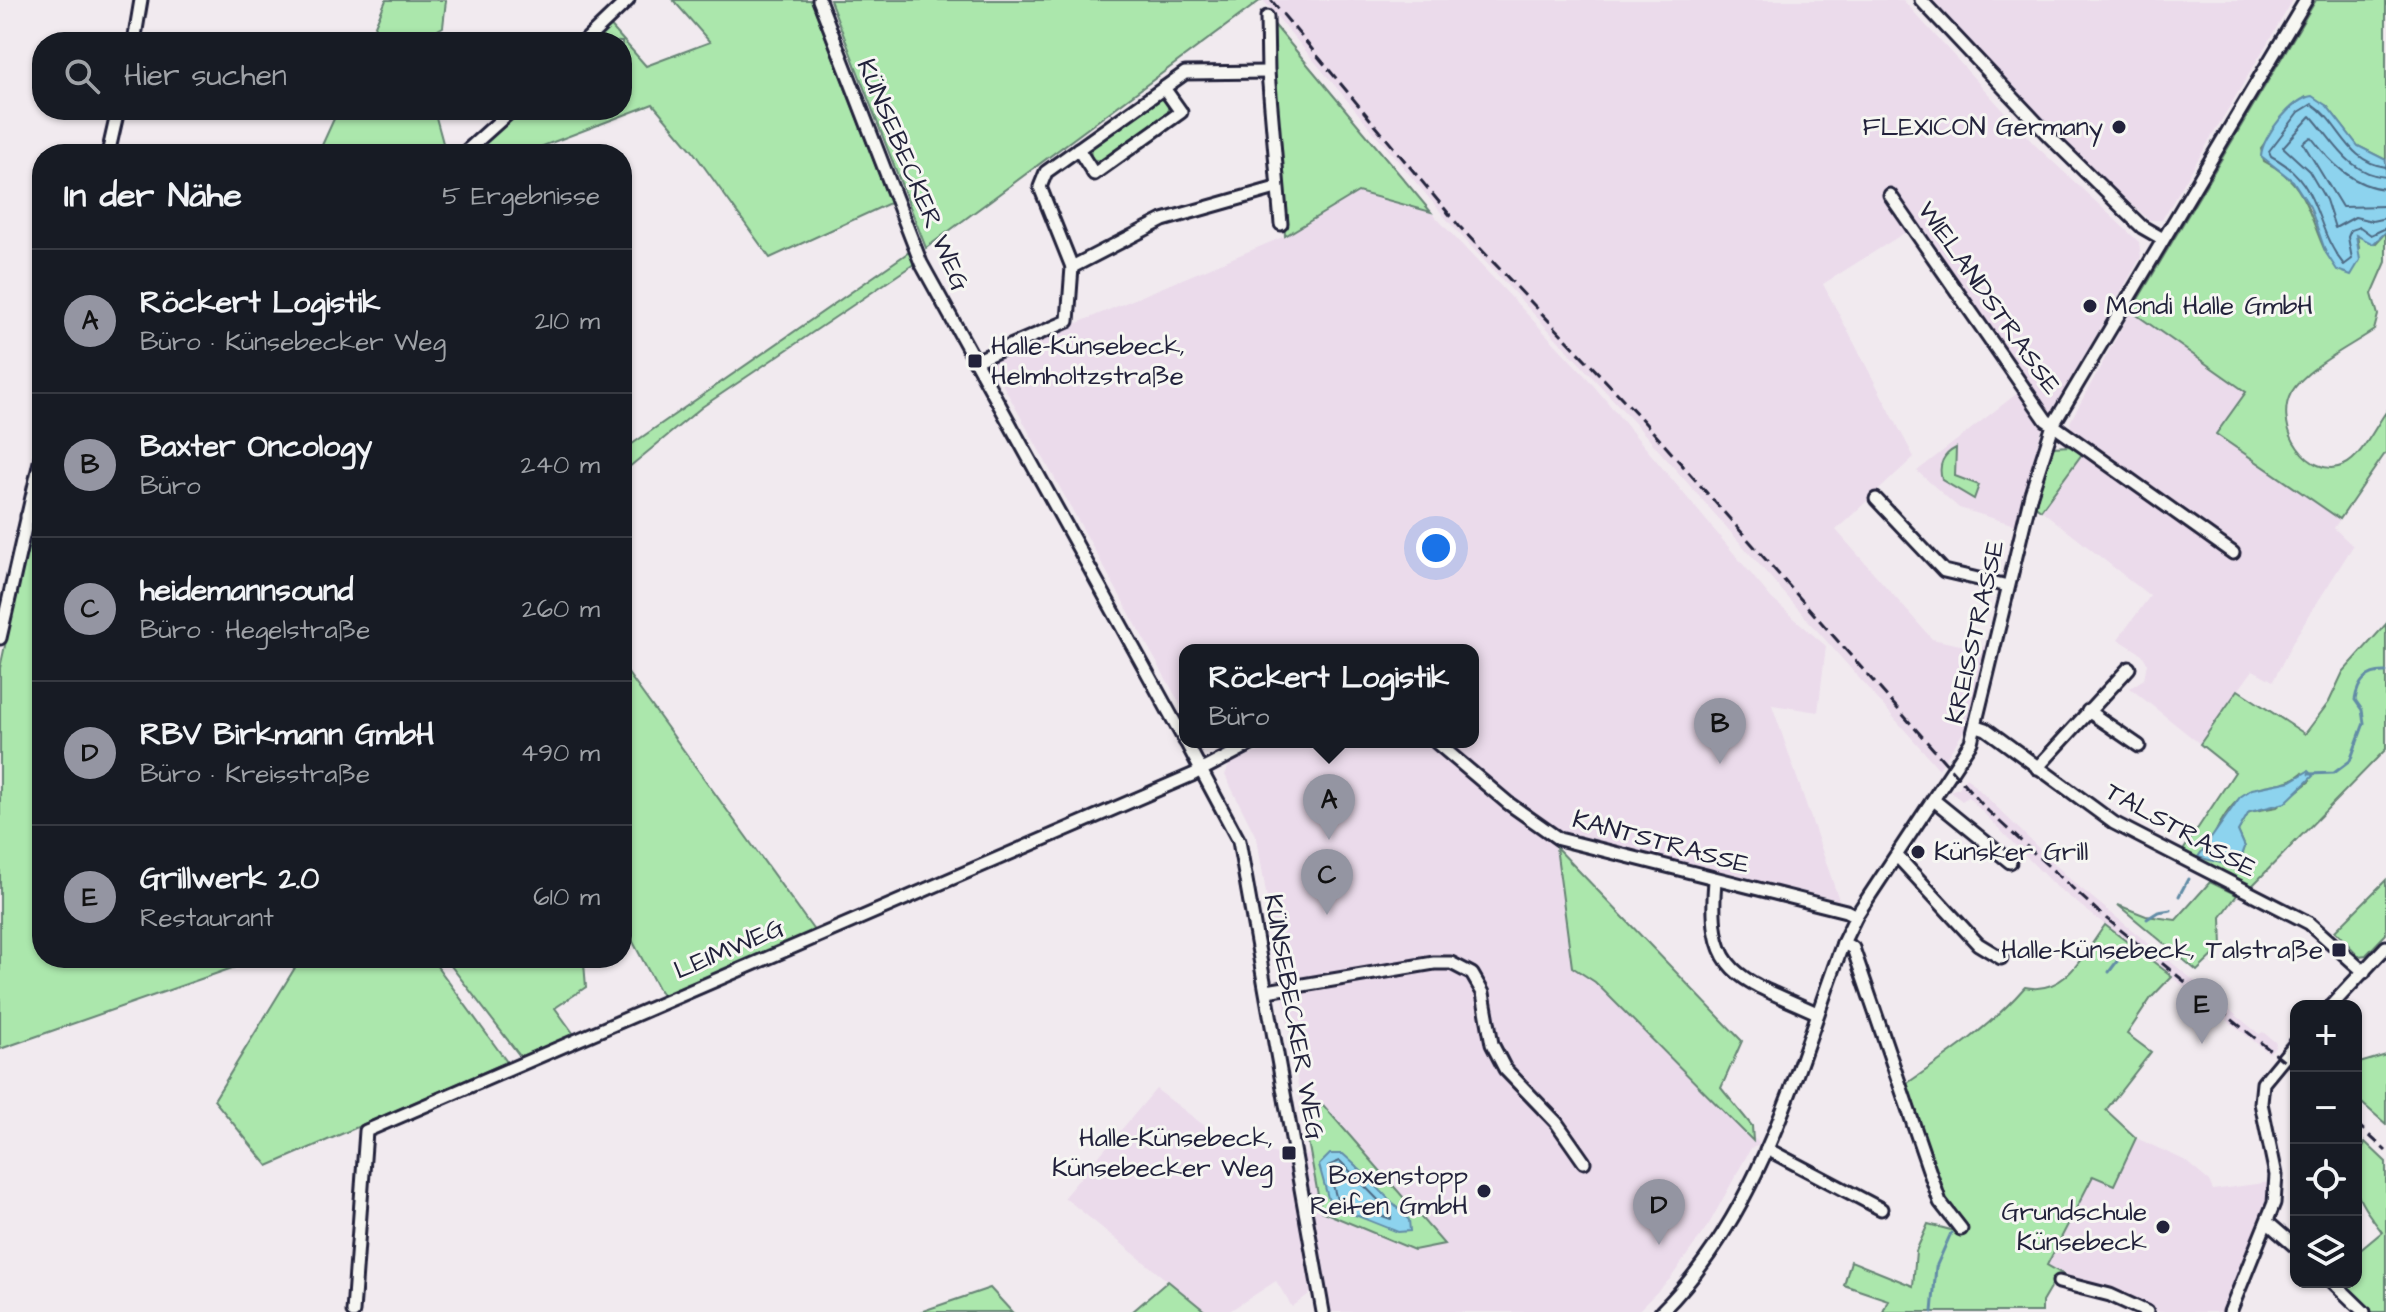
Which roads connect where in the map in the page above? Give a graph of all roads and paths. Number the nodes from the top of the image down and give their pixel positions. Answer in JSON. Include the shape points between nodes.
{"nodes":[{"id":1,"x":141,"y":0,"type":"edge"},
{"id":2,"x":628,"y":0,"type":"edge"},
{"id":3,"x":819,"y":0,"type":"edge"},
{"id":4,"x":1921,"y":0,"type":"edge"},
{"id":5,"x":2306,"y":0,"type":"edge"},
{"id":6,"x":1267,"y":17,"type":"dead end"},
{"id":7,"x":136,"y":32,"type":"edge"},
{"id":8,"x":594,"y":32,"type":"edge"},
{"id":9,"x":1268,"y":72,"type":"junction"},
{"id":10,"x":1164,"y":88,"type":"junction"},
{"id":11,"x":116,"y":120,"type":"edge"},
{"id":12,"x":501,"y":120,"type":"edge"},
{"id":13,"x":110,"y":144,"type":"edge"},
{"id":14,"x":474,"y":144,"type":"edge"},
{"id":15,"x":1078,"y":149,"type":"junction"},
{"id":16,"x":1276,"y":188,"type":"junction"},
{"id":17,"x":1890,"y":195,"type":"dead end"},
{"id":18,"x":1281,"y":224,"type":"dead end"},
{"id":19,"x":2163,"y":239,"type":"junction"},
{"id":20,"x":1072,"y":267,"type":"junction"},
{"id":21,"x":975,"y":361,"type":"junction"},
{"id":22,"x":2053,"y":425,"type":"junction"},
{"id":23,"x":32,"y":495,"type":"edge"},
{"id":24,"x":1876,"y":499,"type":"dead end"},
{"id":25,"x":32,"y":514,"type":"edge"},
{"id":26,"x":27,"y":516,"type":"junction"},
{"id":27,"x":2233,"y":553,"type":"dead end"},
{"id":28,"x":2008,"y":586,"type":"junction"},
{"id":29,"x":0,"y":638,"type":"edge"},
{"id":30,"x":2129,"y":668,"type":"dead end"},
{"id":31,"x":2088,"y":711,"type":"junction"},
{"id":32,"x":1977,"y":726,"type":"junction"},
{"id":33,"x":1179,"y":730,"type":"edge"},
{"id":34,"x":2139,"y":746,"type":"dead end"},
{"id":35,"x":1189,"y":748,"type":"edge"},
{"id":36,"x":1243,"y":748,"type":"edge"},
{"id":37,"x":1443,"y":748,"type":"edge"},
{"id":38,"x":2037,"y":768,"type":"junction"},
{"id":39,"x":1201,"y":770,"type":"junction"},
{"id":40,"x":1935,"y":801,"type":"junction"},
{"id":41,"x":1897,"y":856,"type":"junction"},
{"id":42,"x":2010,"y":862,"type":"dead end"},
{"id":43,"x":1715,"y":880,"type":"junction"},
{"id":44,"x":1856,"y":916,"type":"junction"},
{"id":45,"x":1843,"y":943,"type":"junction"},
{"id":46,"x":2386,"y":947,"type":"edge"},
{"id":47,"x":2001,"y":958,"type":"dead end"},
{"id":48,"x":2364,"y":972,"type":"junction"},
{"id":49,"x":1267,"y":991,"type":"junction"},
{"id":50,"x":2337,"y":1000,"type":"edge"},
{"id":51,"x":1817,"y":1013,"type":"junction"},
{"id":52,"x":2290,"y":1049,"type":"edge"},
{"id":53,"x":1767,"y":1149,"type":"junction"},
{"id":54,"x":1584,"y":1162,"type":"dead end"},
{"id":55,"x":1881,"y":1209,"type":"dead end"},
{"id":56,"x":2267,"y":1222,"type":"junction"},
{"id":57,"x":1961,"y":1229,"type":"dead end"},
{"id":58,"x":2290,"y":1242,"type":"edge"},
{"id":59,"x":2059,"y":1282,"type":"dead end"},
{"id":60,"x":2339,"y":1288,"type":"edge"},
{"id":61,"x":353,"y":1312,"type":"edge"},
{"id":62,"x":1323,"y":1312,"type":"edge"},
{"id":63,"x":1661,"y":1312,"type":"edge"},
{"id":64,"x":2147,"y":1312,"type":"edge"},
{"id":65,"x":2230,"y":1312,"type":"edge"},
{"id":66,"x":2364,"y":1312,"type":"edge"}],
"edges":[{"from":1,"to":7,"type":"street"},
{"from":2,"to":8,"type":"street"},
{"from":3,"to":21,"type":"street","name":"KÜNSEBECKER WEG","via":[[921,263]]},
{"from":4,"to":19,"type":"street","via":[[2049,136],[2142,227]]},
{"from":5,"to":19,"type":"street","name":"KREISSTRASSE"},
{"from":6,"to":9,"type":"street"},
{"from":9,"to":10,"type":"street","via":[[1185,73]]},
{"from":9,"to":16,"type":"street"},
{"from":10,"to":15,"type":"street"},
{"from":10,"to":15,"type":"street","via":[[1181,112],[1094,174]]},
{"from":11,"to":13,"type":"street"},
{"from":12,"to":14,"type":"street"},
{"from":15,"to":20,"type":"street","via":[[1046,172],[1040,187]]},
{"from":16,"to":18,"type":"street"},
{"from":16,"to":20,"type":"street","via":[[1163,220]]},
{"from":17,"to":22,"type":"street","name":"WIELANDSTRASSE"},
{"from":19,"to":22,"type":"street","name":"KREISSTRASSE"},
{"from":20,"to":21,"type":"street","via":[[1068,321]]},
{"from":21,"to":33,"type":"street","name":"KÜNSEBECKER WEG"},
{"from":22,"to":27,"type":"street","name":"WIELANDSTRASSE"},
{"from":22,"to":28,"type":"street","name":"KREISSTRASSE"},
{"from":23,"to":26,"type":"street"},
{"from":24,"to":28,"type":"street","via":[[1944,571]]},
{"from":25,"to":26,"type":"street"},
{"from":26,"to":29,"type":"street"},
{"from":28,"to":32,"type":"street","name":"KREISSTRASSE"},
{"from":30,"to":31,"type":"street"},
{"from":31,"to":34,"type":"street"},
{"from":31,"to":38,"type":"street"},
{"from":32,"to":38,"type":"street","name":"TALSTRASSE"},
{"from":32,"to":40,"type":"street","name":"KREISSTRASSE"},
{"from":35,"to":39,"type":"street","name":"KÜNSEBECKER WEG"},
{"from":36,"to":39,"type":"street"},
{"from":37,"to":43,"type":"street","name":"KANTSTRASSE","via":[[1559,839]]},
{"from":38,"to":48,"type":"street","name":"TALSTRASSE","via":[[2114,823],[2309,923]]},
{"from":39,"to":49,"type":"street","name":"KÜNSEBECKER WEG","via":[[1239,841]]},
{"from":39,"to":61,"type":"street","name":"LEIMWEG","via":[[366,1131]]},
{"from":40,"to":41,"type":"street","name":"KREISSTRASSE"},
{"from":40,"to":42,"type":"street"},
{"from":41,"to":44,"type":"street","name":"KREISSTRASSE"},
{"from":41,"to":47,"type":"street","via":[[1978,944]]},
{"from":43,"to":44,"type":"street","name":"KANTSTRASSE"},
{"from":43,"to":51,"type":"street","via":[[1714,941],[1732,972]]},
{"from":44,"to":45,"type":"street","name":"KREISSTRASSE"},
{"from":45,"to":51,"type":"street","name":"KREISSTRASSE"},
{"from":45,"to":57,"type":"street","via":[[1853,948],[1940,1202]]},
{"from":46,"to":48,"type":"street"},
{"from":48,"to":50,"type":"street"},
{"from":49,"to":54,"type":"street","via":[[1434,963],[1462,967],[1483,993],[1492,1044],[1505,1069],[1556,1122]]},
{"from":49,"to":62,"type":"street","name":"KÜNSEBECKER WEG"},
{"from":51,"to":53,"type":"street","name":"KREISSTRASSE"},
{"from":52,"to":56,"type":"street","via":[[2268,1074],[2262,1092],[2276,1175]]},
{"from":53,"to":55,"type":"street"},
{"from":53,"to":63,"type":"street","name":"KREISSTRASSE","via":[[1724,1234]]},
{"from":56,"to":58,"type":"street"},
{"from":56,"to":65,"type":"street"},
{"from":59,"to":64,"type":"street","via":[[2110,1295]]},
{"from":60,"to":66,"type":"street"}]}
